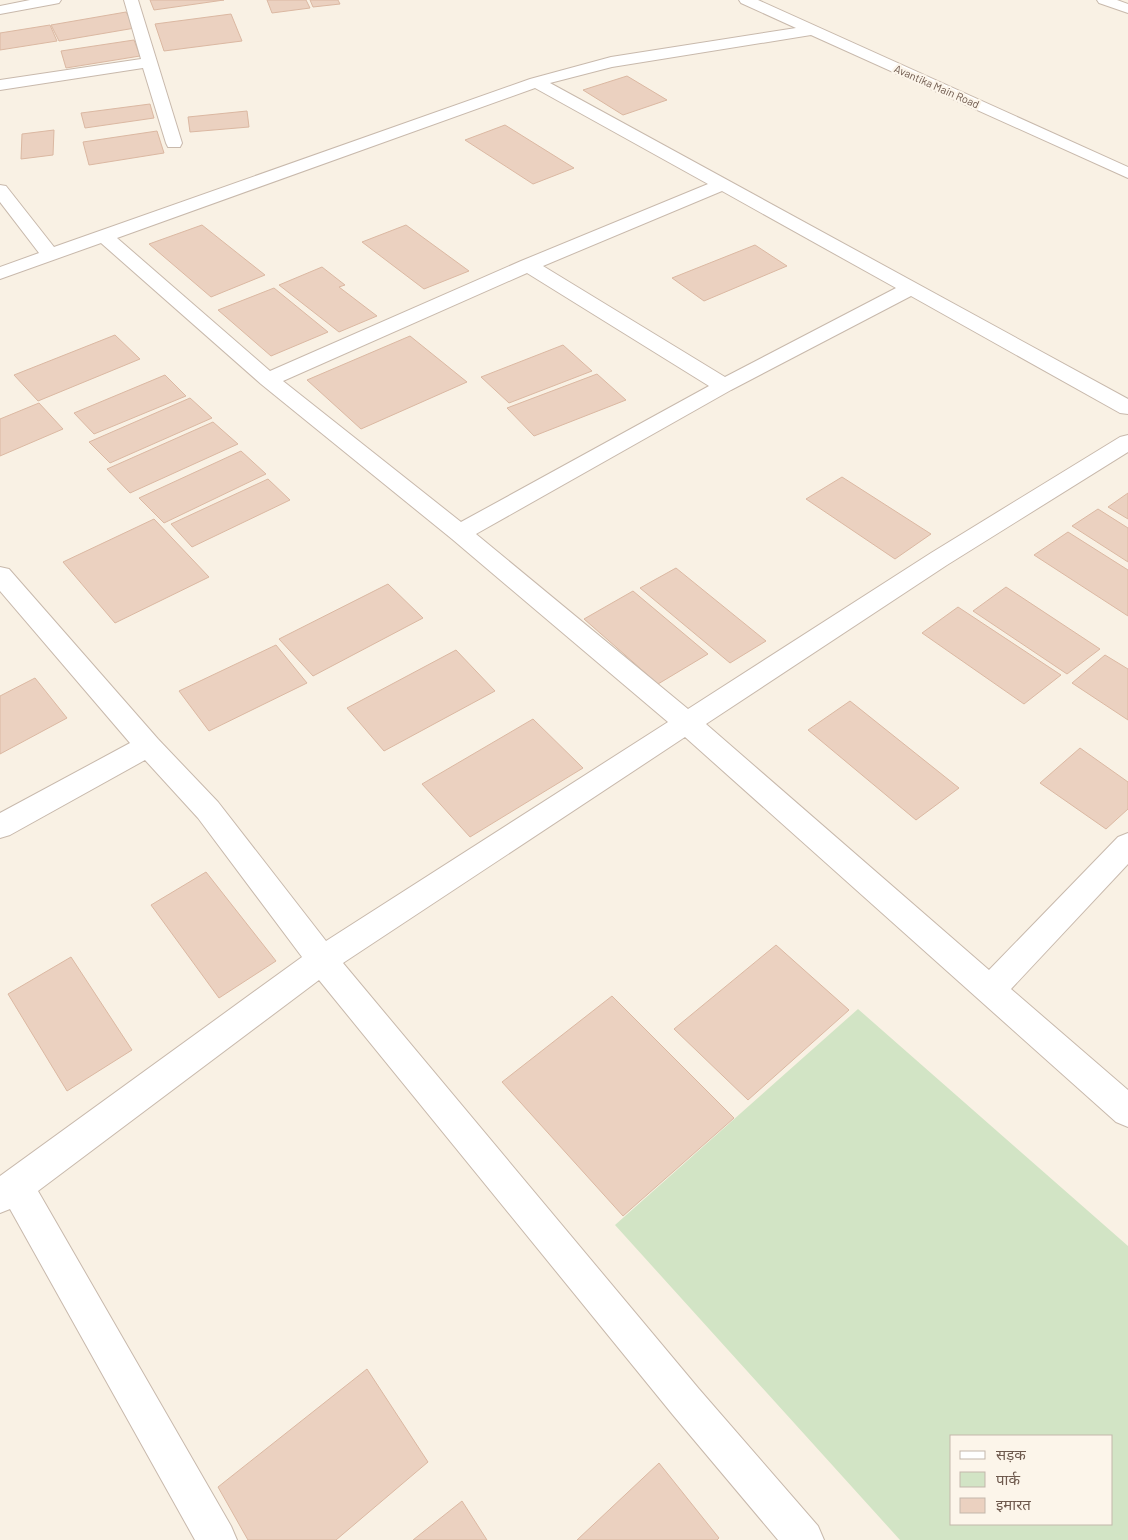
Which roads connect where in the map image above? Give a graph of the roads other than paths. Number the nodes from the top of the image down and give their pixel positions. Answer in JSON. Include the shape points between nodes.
{"nodes":[{"id":1,"x":54,"y":0,"type":"edge"},
{"id":2,"x":131,"y":0,"type":"edge"},
{"id":3,"x":1104,"y":0,"type":"edge"},
{"id":4,"x":758,"y":2,"type":"edge"},
{"id":5,"x":1128,"y":9,"type":"edge"},
{"id":6,"x":0,"y":10,"type":"edge"},
{"id":7,"x":815,"y":30,"type":"junction"},
{"id":8,"x":149,"y":62,"type":"junction"},
{"id":9,"x":536,"y":82,"type":"junction"},
{"id":10,"x":0,"y":85,"type":"edge"},
{"id":11,"x":174,"y":143,"type":"dead end"},
{"id":12,"x":1128,"y":173,"type":"edge"},
{"id":13,"x":724,"y":184,"type":"junction"},
{"id":14,"x":0,"y":190,"type":"edge"},
{"id":15,"x":104,"y":236,"type":"junction"},
{"id":16,"x":50,"y":254,"type":"junction"},
{"id":17,"x":528,"y":264,"type":"junction"},
{"id":18,"x":0,"y":273,"type":"edge"},
{"id":19,"x":912,"y":288,"type":"junction"},
{"id":20,"x":268,"y":380,"type":"junction"},
{"id":21,"x":724,"y":386,"type":"junction"},
{"id":22,"x":1128,"y":408,"type":"edge"},
{"id":23,"x":1128,"y":442,"type":"edge"},
{"id":24,"x":460,"y":533,"type":"junction"},
{"id":25,"x":0,"y":575,"type":"edge"},
{"id":26,"x":687,"y":723,"type":"junction"},
{"id":27,"x":148,"y":746,"type":"junction"},
{"id":28,"x":0,"y":827,"type":"edge"},
{"id":29,"x":1128,"y":845,"type":"edge"},
{"id":30,"x":322,"y":960,"type":"junction"},
{"id":31,"x":991,"y":989,"type":"junction"},
{"id":32,"x":1128,"y":1111,"type":"edge"},
{"id":33,"x":8,"y":1191,"type":"edge"},
{"id":34,"x":217,"y":1540,"type":"edge"},
{"id":35,"x":804,"y":1540,"type":"edge"}],
"edges":[{"from":1,"to":6,"type":"street"},
{"from":2,"to":8,"type":"street"},
{"from":3,"to":5,"type":"street"},
{"from":4,"to":7,"type":"street","name":"Avantika Main Road"},
{"from":7,"to":9,"type":"street","via":[[611,62]]},
{"from":7,"to":12,"type":"street","name":"Avantika Main Road"},
{"from":8,"to":10,"type":"street"},
{"from":8,"to":11,"type":"street"},
{"from":9,"to":13,"type":"street"},
{"from":9,"to":15,"type":"street"},
{"from":13,"to":17,"type":"street"},
{"from":13,"to":19,"type":"street"},
{"from":14,"to":16,"type":"street"},
{"from":15,"to":16,"type":"street"},
{"from":15,"to":20,"type":"street"},
{"from":16,"to":18,"type":"street"},
{"from":17,"to":20,"type":"street"},
{"from":17,"to":21,"type":"street"},
{"from":19,"to":21,"type":"street"},
{"from":19,"to":22,"type":"street"},
{"from":20,"to":24,"type":"street"},
{"from":21,"to":24,"type":"street"},
{"from":23,"to":26,"type":"street","via":[[939,559]]},
{"from":24,"to":26,"type":"street"},
{"from":25,"to":27,"type":"street"},
{"from":26,"to":30,"type":"street"},
{"from":26,"to":31,"type":"street"},
{"from":27,"to":28,"type":"street"},
{"from":27,"to":30,"type":"street","via":[[208,810]]},
{"from":29,"to":31,"type":"street"},
{"from":30,"to":33,"type":"street"},
{"from":30,"to":35,"type":"street","via":[[686,1402]]},
{"from":31,"to":32,"type":"street"},
{"from":33,"to":34,"type":"street"}]}
